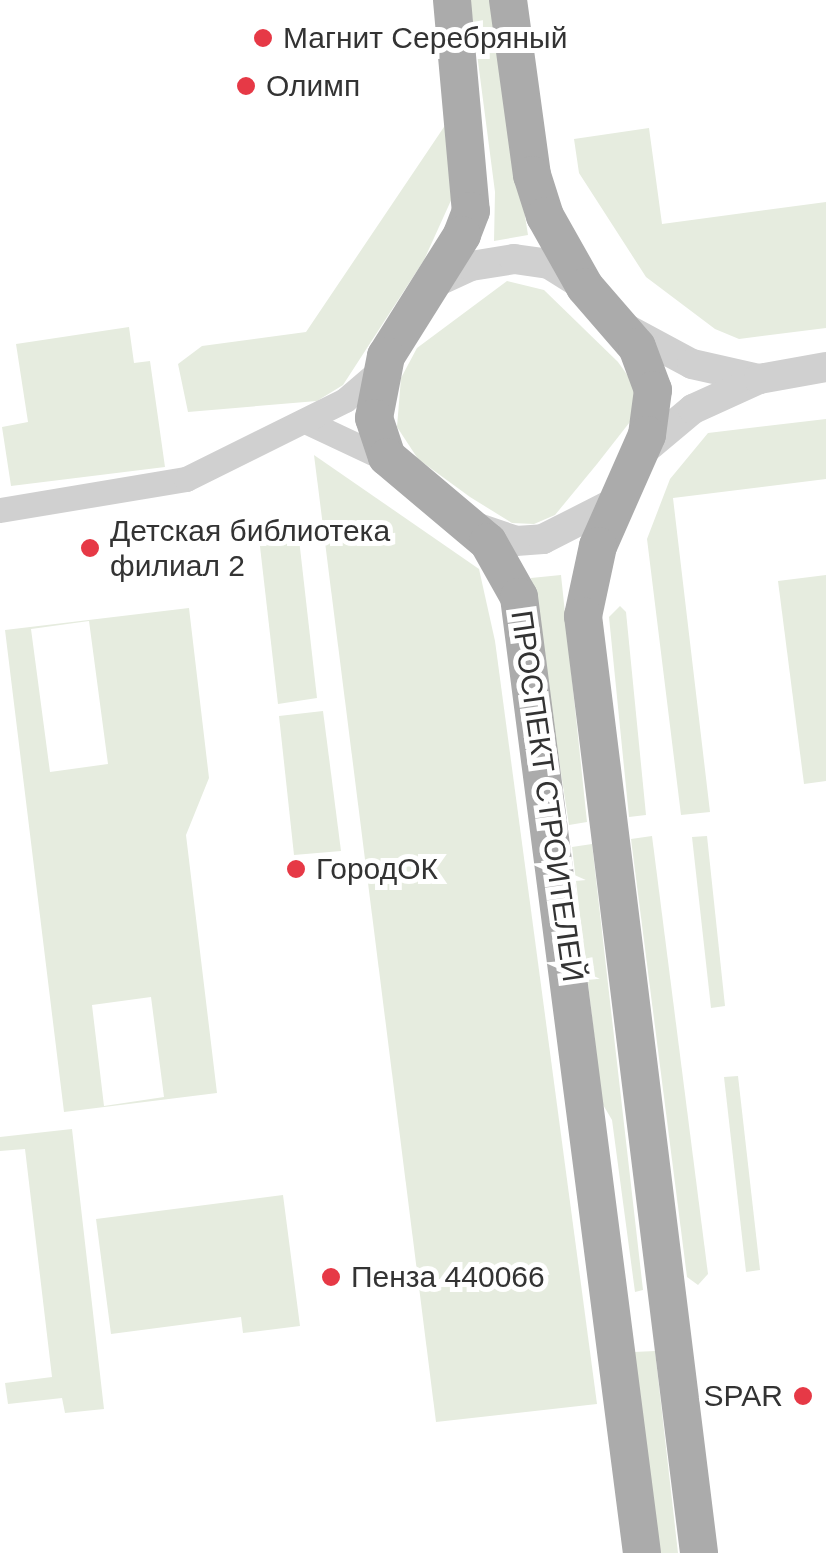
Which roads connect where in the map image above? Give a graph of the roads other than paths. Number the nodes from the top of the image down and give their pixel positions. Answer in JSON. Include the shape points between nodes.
{"nodes":[{"id":1,"x":452,"y":0,"type":"edge"},
{"id":2,"x":508,"y":0,"type":"edge"},
{"id":3,"x":432,"y":284,"type":"junction"},
{"id":4,"x":585,"y":287,"type":"junction"},
{"id":5,"x":614,"y":321,"type":"junction"},
{"id":6,"x":826,"y":367,"type":"edge"},
{"id":7,"x":380,"y":370,"type":"junction"},
{"id":8,"x":759,"y":379,"type":"junction"},
{"id":9,"x":305,"y":421,"type":"junction"},
{"id":10,"x":638,"y":455,"type":"junction"},
{"id":11,"x":391,"y":462,"type":"junction"},
{"id":12,"x":618,"y":501,"type":"junction"},
{"id":13,"x":0,"y":510,"type":"edge"},
{"id":14,"x":469,"y":525,"type":"junction"},
{"id":15,"x":668,"y":1295,"type":"junction"},
{"id":16,"x":613,"y":1302,"type":"junction"},
{"id":17,"x":642,"y":1553,"type":"edge"},
{"id":18,"x":699,"y":1553,"type":"edge"}],
"edges":[{"from":1,"to":3,"type":"main road","via":[[473,190],[462,235]]},
{"from":2,"to":4,"type":"main road","name":"ПРОСПЕКТ СТРОИТЕЛЕЙ","via":[[532,175],[553,234]]},
{"from":3,"to":4,"type":"street","via":[[472,266],[514,259],[550,264]]},
{"from":3,"to":7,"type":"main road"},
{"from":4,"to":5,"type":"main road","name":"ПРОСПЕКТ СТРОИТЕЛЕЙ"},
{"from":5,"to":8,"type":"street","via":[[692,364]]},
{"from":5,"to":10,"type":"main road","name":"ПРОСПЕКТ СТРОИТЕЛЕЙ","via":[[641,356],[653,390]]},
{"from":6,"to":8,"type":"street"},
{"from":7,"to":9,"type":"street","via":[[354,394]]},
{"from":7,"to":11,"type":"main road","via":[[374,418]]},
{"from":8,"to":10,"type":"street","via":[[693,409]]},
{"from":9,"to":11,"type":"street"},
{"from":9,"to":13,"type":"street","via":[[186,478]]},
{"from":10,"to":12,"type":"main road","name":"ПРОСПЕКТ СТРОИТЕЛЕЙ"},
{"from":11,"to":14,"type":"main road","name":"ПРОСПЕКТ СТРОИТЕЛЕЙ"},
{"from":12,"to":14,"type":"street","via":[[543,539],[516,541]]},
{"from":12,"to":15,"type":"main road","name":"ПРОСПЕКТ СТРОИТЕЛЕЙ","via":[[590,569],[584,633]]},
{"from":14,"to":16,"type":"main road","name":"ПРОСПЕКТ СТРОИТЕЛЕЙ","via":[[512,578],[532,660]]},
{"from":15,"to":16,"type":"main road"},
{"from":15,"to":18,"type":"main road","name":"ПРОСПЕКТ СТРОИТЕЛЕЙ"},
{"from":16,"to":17,"type":"main road","name":"ПРОСПЕКТ СТРОИТЕЛЕЙ"}]}
